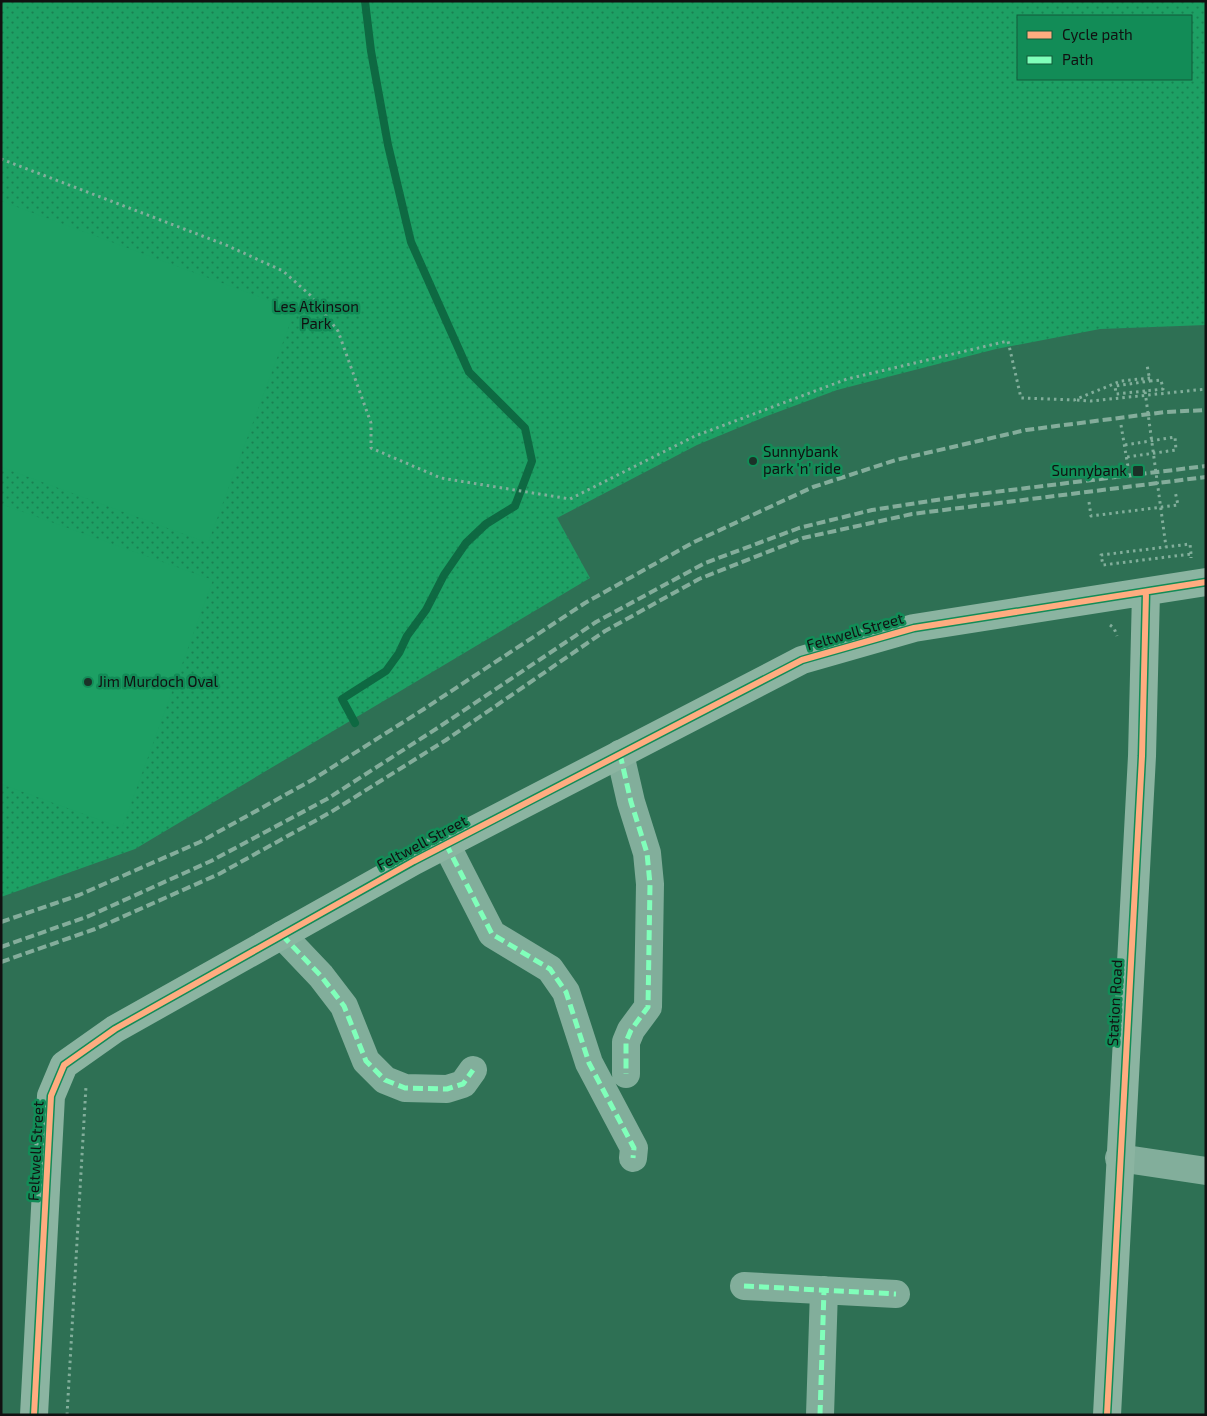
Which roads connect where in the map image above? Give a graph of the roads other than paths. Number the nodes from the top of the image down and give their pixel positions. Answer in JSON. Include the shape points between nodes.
{"nodes":[{"id":1,"x":1206,"y":582,"type":"edge"},
{"id":2,"x":1146,"y":592,"type":"junction"},
{"id":3,"x":620,"y":754,"type":"junction"},
{"id":4,"x":446,"y":844,"type":"junction"},
{"id":5,"x":282,"y":935,"type":"junction"},
{"id":6,"x":472,"y":1070,"type":"dead end"},
{"id":7,"x":626,"y":1074,"type":"dead end"},
{"id":8,"x":633,"y":1158,"type":"dead end"},
{"id":9,"x":1119,"y":1158,"type":"junction"},
{"id":10,"x":1206,"y":1171,"type":"edge"},
{"id":11,"x":744,"y":1286,"type":"dead end"},
{"id":12,"x":824,"y":1290,"type":"junction"},
{"id":13,"x":896,"y":1294,"type":"dead end"},
{"id":14,"x":34,"y":1415,"type":"edge"},
{"id":15,"x":820,"y":1415,"type":"edge"},
{"id":16,"x":1107,"y":1415,"type":"edge"}],
"edges":[{"from":1,"to":2,"type":"street","name":"Feltwell Street"},
{"from":2,"to":3,"type":"street","name":"Feltwell Street","via":[[914,628],[802,660]]},
{"from":2,"to":9,"type":"street","name":"Station Road","via":[[1142,756]]},
{"from":3,"to":4,"type":"street","name":"Feltwell Street"},
{"from":3,"to":7,"type":"street","via":[[647,853],[650,884],[648,1007],[626,1042]]},
{"from":4,"to":5,"type":"street","name":"Feltwell Street"},
{"from":4,"to":8,"type":"street","via":[[492,934],[550,969],[566,992],[589,1063],[634,1148]]},
{"from":5,"to":6,"type":"street","via":[[344,1006],[366,1061],[385,1080],[405,1088],[447,1089],[463,1084]]},
{"from":5,"to":14,"type":"street","name":"Feltwell Street","via":[[115,1029],[64,1066],[51,1096]]},
{"from":9,"to":10,"type":"street"},
{"from":9,"to":16,"type":"street","name":"Station Road"},
{"from":11,"to":12,"type":"street"},
{"from":12,"to":13,"type":"street"},
{"from":12,"to":15,"type":"street"}]}
